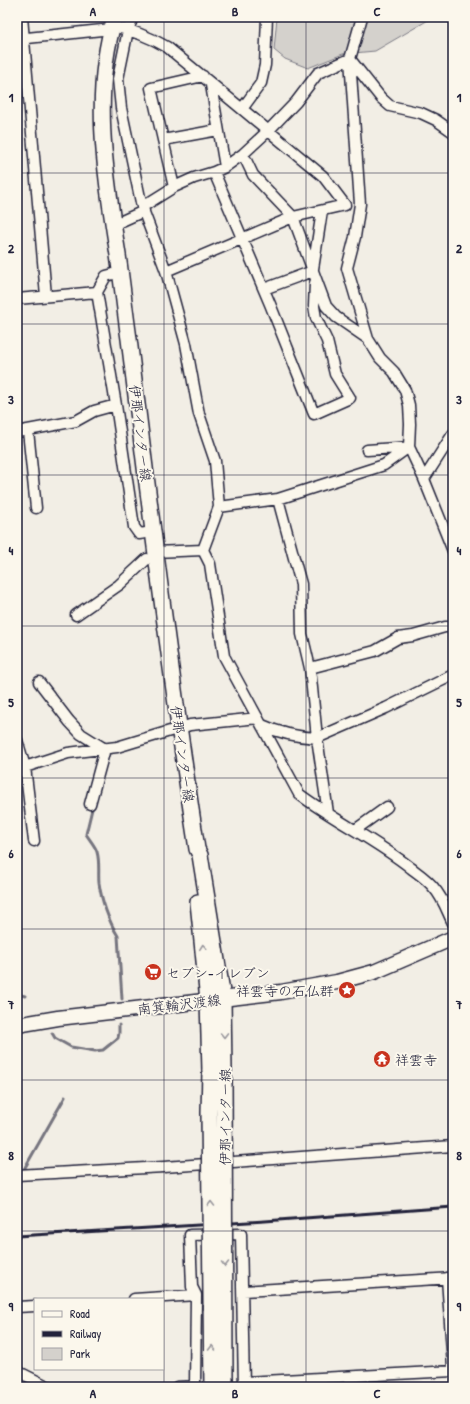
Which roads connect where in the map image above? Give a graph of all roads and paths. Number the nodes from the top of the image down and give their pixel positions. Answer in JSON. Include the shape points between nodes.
{"nodes":[{"id":1,"x":22,"y":17,"type":"edge"},
{"id":2,"x":133,"y":17,"type":"edge"},
{"id":3,"x":267,"y":17,"type":"edge"},
{"id":4,"x":362,"y":17,"type":"edge"},
{"id":5,"x":113,"y":24,"type":"edge"},
{"id":6,"x":128,"y":30,"type":"junction"},
{"id":7,"x":20,"y":38,"type":"edge"},
{"id":8,"x":350,"y":59,"type":"junction"},
{"id":9,"x":203,"y":76,"type":"junction"},
{"id":10,"x":211,"y":85,"type":"junction"},
{"id":11,"x":242,"y":109,"type":"junction"},
{"id":12,"x":218,"y":130,"type":"junction"},
{"id":13,"x":269,"y":130,"type":"junction"},
{"id":14,"x":453,"y":132,"type":"edge"},
{"id":15,"x":163,"y":140,"type":"junction"},
{"id":16,"x":243,"y":154,"type":"junction"},
{"id":17,"x":225,"y":167,"type":"junction"},
{"id":18,"x":214,"y":172,"type":"junction"},
{"id":19,"x":174,"y":187,"type":"junction"},
{"id":20,"x":345,"y":204,"type":"junction"},
{"id":21,"x":360,"y":204,"type":"junction"},
{"id":22,"x":143,"y":209,"type":"junction"},
{"id":23,"x":322,"y":211,"type":"junction"},
{"id":24,"x":293,"y":217,"type":"junction"},
{"id":25,"x":113,"y":225,"type":"junction"},
{"id":26,"x":242,"y":238,"type":"junction"},
{"id":27,"x":166,"y":270,"type":"junction"},
{"id":28,"x":120,"y":272,"type":"junction"},
{"id":29,"x":314,"y":275,"type":"junction"},
{"id":30,"x":264,"y":290,"type":"junction"},
{"id":31,"x":97,"y":292,"type":"junction"},
{"id":32,"x":46,"y":296,"type":"junction"},
{"id":33,"x":17,"y":299,"type":"edge"},
{"id":34,"x":368,"y":338,"type":"junction"},
{"id":35,"x":116,"y":405,"type":"junction"},
{"id":36,"x":28,"y":431,"type":"junction"},
{"id":37,"x":17,"y":432,"type":"edge"},
{"id":38,"x":453,"y":434,"type":"edge"},
{"id":39,"x":409,"y":447,"type":"junction"},
{"id":40,"x":367,"y":450,"type":"dead end"},
{"id":41,"x":424,"y":479,"type":"junction"},
{"id":42,"x":278,"y":499,"type":"junction"},
{"id":43,"x":219,"y":507,"type":"junction"},
{"id":44,"x":36,"y":508,"type":"dead end"},
{"id":45,"x":449,"y":529,"type":"edge"},
{"id":46,"x":153,"y":532,"type":"junction"},
{"id":47,"x":203,"y":550,"type":"junction"},
{"id":48,"x":453,"y":551,"type":"edge"},
{"id":49,"x":151,"y":555,"type":"junction"},
{"id":50,"x":76,"y":615,"type":"dead end"},
{"id":51,"x":453,"y":626,"type":"edge"},
{"id":52,"x":310,"y":668,"type":"junction"},
{"id":53,"x":453,"y":675,"type":"edge"},
{"id":54,"x":38,"y":682,"type":"dead end"},
{"id":55,"x":260,"y":722,"type":"junction"},
{"id":56,"x":179,"y":728,"type":"junction"},
{"id":57,"x":317,"y":738,"type":"junction"},
{"id":58,"x":17,"y":740,"type":"edge"},
{"id":59,"x":105,"y":749,"type":"junction"},
{"id":60,"x":21,"y":769,"type":"edge"},
{"id":61,"x":90,"y":804,"type":"dead end"},
{"id":62,"x":387,"y":807,"type":"dead end"},
{"id":63,"x":328,"y":813,"type":"junction"},
{"id":64,"x":355,"y":830,"type":"junction"},
{"id":65,"x":34,"y":842,"type":"dead end"},
{"id":66,"x":197,"y":849,"type":"junction"},
{"id":67,"x":453,"y":923,"type":"edge"},
{"id":68,"x":453,"y":938,"type":"edge"},
{"id":69,"x":223,"y":998,"type":"junction"},
{"id":70,"x":208,"y":1000,"type":"junction"},
{"id":71,"x":17,"y":1025,"type":"edge"},
{"id":72,"x":217,"y":1071,"type":"junction"},
{"id":73,"x":453,"y":1146,"type":"edge"},
{"id":74,"x":17,"y":1175,"type":"edge"},
{"id":75,"x":449,"y":1281,"type":"edge"},
{"id":76,"x":243,"y":1291,"type":"junction"},
{"id":77,"x":196,"y":1295,"type":"junction"},
{"id":78,"x":150,"y":1298,"type":"edge"},
{"id":79,"x":34,"y":1306,"type":"edge"},
{"id":80,"x":17,"y":1307,"type":"edge"},
{"id":81,"x":453,"y":1367,"type":"edge"},
{"id":82,"x":453,"y":1371,"type":"edge"},
{"id":83,"x":18,"y":1372,"type":"edge"},
{"id":84,"x":244,"y":1384,"type":"edge"},
{"id":85,"x":195,"y":1386,"type":"edge"},
{"id":86,"x":49,"y":1387,"type":"edge"},
{"id":87,"x":177,"y":1387,"type":"edge"},
{"id":88,"x":212,"y":1387,"type":"edge"},
{"id":89,"x":225,"y":1387,"type":"edge"}],
"edges":[{"from":1,"to":7,"type":"street"},
{"from":2,"to":6,"type":"street"},
{"from":3,"to":11,"type":"street","via":[[265,65],[261,83]]},
{"from":4,"to":8,"type":"street"},
{"from":5,"to":6,"type":"street"},
{"from":5,"to":7,"type":"street"},
{"from":5,"to":25,"type":"main road","name":"伊那インター線","via":[[106,55],[102,117],[103,151]]},
{"from":6,"to":9,"type":"street","via":[[152,38],[167,47]]},
{"from":6,"to":22,"type":"street","via":[[118,79],[121,108]]},
{"from":7,"to":32,"type":"street"},
{"from":8,"to":13,"type":"street","via":[[318,73],[296,102]]},
{"from":8,"to":14,"type":"street","via":[[390,106],[420,113]]},
{"from":8,"to":21,"type":"street"},
{"from":9,"to":10,"type":"street"},
{"from":9,"to":15,"type":"street","via":[[151,88]]},
{"from":10,"to":11,"type":"street"},
{"from":10,"to":12,"type":"street"},
{"from":11,"to":13,"type":"street"},
{"from":12,"to":15,"type":"street"},
{"from":12,"to":17,"type":"street"},
{"from":13,"to":16,"type":"street"},
{"from":13,"to":20,"type":"street","via":[[323,176]]},
{"from":15,"to":19,"type":"street"},
{"from":16,"to":17,"type":"street"},
{"from":16,"to":24,"type":"street","via":[[252,175]]},
{"from":17,"to":18,"type":"street"},
{"from":18,"to":19,"type":"street"},
{"from":18,"to":26,"type":"street"},
{"from":19,"to":22,"type":"street"},
{"from":20,"to":21,"type":"street"},
{"from":20,"to":23,"type":"street"},
{"from":21,"to":34,"type":"street","via":[[347,268]]},
{"from":22,"to":25,"type":"street"},
{"from":22,"to":27,"type":"street"},
{"from":23,"to":24,"type":"street"},
{"from":23,"to":29,"type":"street"},
{"from":24,"to":26,"type":"street"},
{"from":24,"to":29,"type":"street"},
{"from":25,"to":28,"type":"main road","name":"伊那インター線"},
{"from":26,"to":27,"type":"street"},
{"from":26,"to":30,"type":"street"},
{"from":27,"to":43,"type":"street","via":[[186,344],[199,414],[215,461]]},
{"from":28,"to":31,"type":"street","via":[[106,276]]},
{"from":28,"to":46,"type":"main road","name":"伊那インター線"},
{"from":29,"to":30,"type":"street"},
{"from":29,"to":30,"type":"street","via":[[316,318],[327,341],[335,374],[350,398],[314,414]]},
{"from":29,"to":34,"type":"street","via":[[326,306],[336,317]]},
{"from":31,"to":32,"type":"street"},
{"from":31,"to":35,"type":"street"},
{"from":32,"to":33,"type":"street"},
{"from":34,"to":39,"type":"street","via":[[405,390],[410,418]]},
{"from":35,"to":36,"type":"street","via":[[94,411],[76,421]]},
{"from":35,"to":46,"type":"street","via":[[134,527],[139,534]]},
{"from":36,"to":37,"type":"street"},
{"from":36,"to":44,"type":"street"},
{"from":38,"to":41,"type":"street"},
{"from":39,"to":40,"type":"street"},
{"from":39,"to":41,"type":"street"},
{"from":39,"to":42,"type":"street","via":[[384,465]]},
{"from":41,"to":45,"type":"street"},
{"from":42,"to":43,"type":"street"},
{"from":42,"to":52,"type":"street","via":[[301,584],[302,634]]},
{"from":43,"to":47,"type":"street"},
{"from":45,"to":48,"type":"street"},
{"from":46,"to":49,"type":"main road","name":"伊那インター線"},
{"from":47,"to":49,"type":"street"},
{"from":47,"to":55,"type":"street","via":[[210,564],[224,656]]},
{"from":49,"to":50,"type":"street","via":[[119,585]]},
{"from":49,"to":56,"type":"main road","name":"伊那インター線"},
{"from":51,"to":52,"type":"street","via":[[398,638],[375,651]]},
{"from":52,"to":57,"type":"street"},
{"from":53,"to":57,"type":"street"},
{"from":54,"to":59,"type":"street","via":[[81,734]]},
{"from":55,"to":56,"type":"street","via":[[190,725]]},
{"from":55,"to":57,"type":"street","via":[[275,731]]},
{"from":55,"to":63,"type":"street","via":[[299,794]]},
{"from":56,"to":59,"type":"street","via":[[134,743]]},
{"from":56,"to":66,"type":"main road","name":"伊那インター線"},
{"from":57,"to":63,"type":"street"},
{"from":58,"to":60,"type":"street"},
{"from":59,"to":60,"type":"street","via":[[68,753]]},
{"from":59,"to":61,"type":"street"},
{"from":60,"to":65,"type":"street"},
{"from":62,"to":64,"type":"street"},
{"from":63,"to":64,"type":"street"},
{"from":64,"to":67,"type":"street","via":[[430,883],[443,900]]},
{"from":66,"to":69,"type":"main road","name":"伊那インター線"},
{"from":70,"to":66,"type":"main road","name":"伊那インター線","one_way":true,"via":[[194,855]]},
{"from":68,"to":69,"type":"main road","name":"南箕輪沢渡線","via":[[356,978],[281,992]]},
{"from":69,"to":70,"type":"main road","name":"南箕輪沢渡線"},
{"from":69,"to":72,"type":"main road","name":"伊那インター線","one_way":true},
{"from":70,"to":71,"type":"main road","name":"南箕輪沢渡線"},
{"from":70,"to":72,"type":"main road","name":"伊那インター線"},
{"from":88,"to":72,"type":"main road","name":"伊那インター線","one_way":true,"bridge":true,"via":[[209,1113]]},
{"from":72,"to":89,"type":"main road","name":"伊那インター線","one_way":true,"bridge":true},
{"from":73,"to":74,"type":"street"},
{"from":75,"to":76,"type":"street"},
{"from":75,"to":81,"type":"street"},
{"from":76,"to":77,"type":"street","via":[[241,1234],[190,1235],[192,1287]]},
{"from":76,"to":84,"type":"street"},
{"from":77,"to":78,"type":"street"},
{"from":77,"to":85,"type":"street"},
{"from":79,"to":80,"type":"street"},
{"from":82,"to":84,"type":"street"},
{"from":83,"to":86,"type":"street"},
{"from":85,"to":87,"type":"street"}]}
